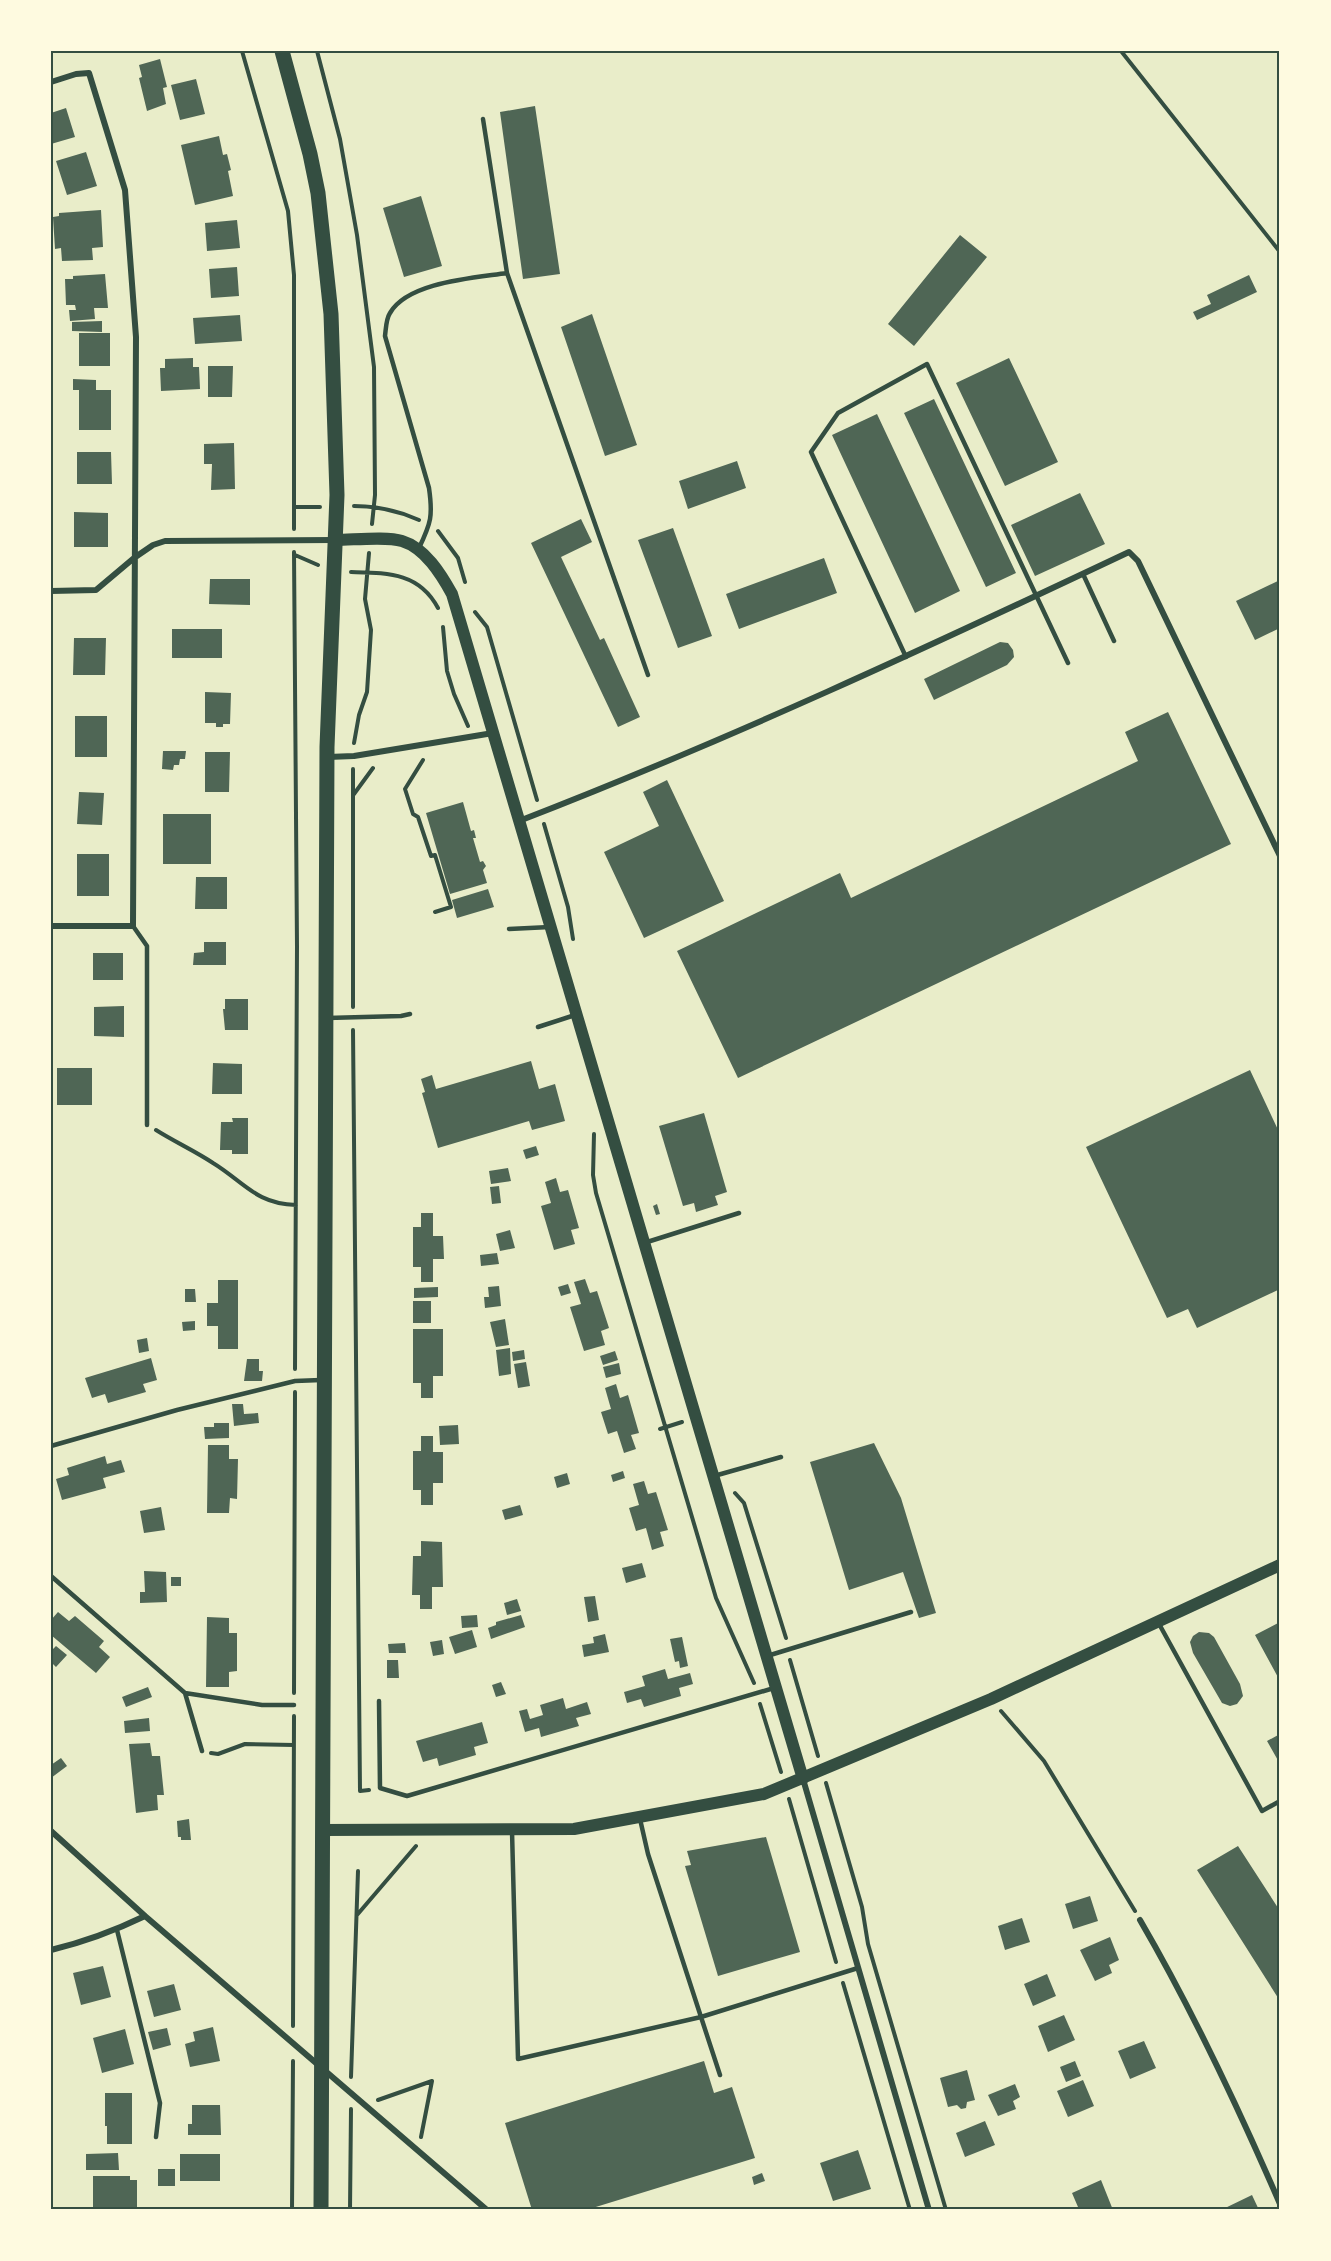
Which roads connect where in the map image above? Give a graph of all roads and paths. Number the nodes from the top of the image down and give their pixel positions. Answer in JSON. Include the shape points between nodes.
{"nodes":[{"id":1,"x":242,"y":51,"type":"edge"},
{"id":2,"x":282,"y":51,"type":"edge"},
{"id":3,"x":317,"y":51,"type":"edge"},
{"id":4,"x":1121,"y":51,"type":"edge"},
{"id":5,"x":51,"y":82,"type":"edge"},
{"id":6,"x":483,"y":119,"type":"dead end"},
{"id":7,"x":1280,"y":252,"type":"edge"},
{"id":8,"x":507,"y":273,"type":"junction"},
{"id":9,"x":375,"y":495,"type":"dead end"},
{"id":10,"x":336,"y":540,"type":"junction"},
{"id":11,"x":294,"y":542,"type":"junction"},
{"id":12,"x":418,"y":550,"type":"junction"},
{"id":13,"x":134,"y":558,"type":"junction"},
{"id":14,"x":387,"y":573,"type":"dead end"},
{"id":15,"x":1083,"y":574,"type":"junction"},
{"id":16,"x":366,"y":588,"type":"dead end"},
{"id":17,"x":51,"y":591,"type":"edge"},
{"id":18,"x":1036,"y":596,"type":"junction"},
{"id":19,"x":439,"y":611,"type":"dead end"},
{"id":20,"x":442,"y":616,"type":"dead end"},
{"id":21,"x":487,"y":627,"type":"dead end"},
{"id":22,"x":1114,"y":641,"type":"dead end"},
{"id":23,"x":906,"y":657,"type":"junction"},
{"id":24,"x":1068,"y":663,"type":"dead end"},
{"id":25,"x":648,"y":675,"type":"dead end"},
{"id":26,"x":469,"y":726,"type":"dead end"},
{"id":27,"x":494,"y":733,"type":"junction"},
{"id":28,"x":354,"y":756,"type":"junction"},
{"id":29,"x":327,"y":757,"type":"junction"},
{"id":30,"x":423,"y":760,"type":"dead end"},
{"id":31,"x":373,"y":768,"type":"dead end"},
{"id":32,"x":353,"y":794,"type":"junction"},
{"id":33,"x":541,"y":813,"type":"junction"},
{"id":34,"x":519,"y":821,"type":"junction"},
{"id":35,"x":1280,"y":856,"type":"edge"},
{"id":36,"x":435,"y":912,"type":"dead end"},
{"id":37,"x":51,"y":926,"type":"edge"},
{"id":38,"x":133,"y":926,"type":"junction"},
{"id":39,"x":550,"y":927,"type":"junction"},
{"id":40,"x":572,"y":927,"type":"dead end"},
{"id":41,"x":509,"y":929,"type":"dead end"},
{"id":42,"x":410,"y":1014,"type":"dead end"},
{"id":43,"x":576,"y":1015,"type":"junction"},
{"id":44,"x":353,"y":1017,"type":"junction"},
{"id":45,"x":324,"y":1018,"type":"junction"},
{"id":46,"x":538,"y":1027,"type":"dead end"},
{"id":47,"x":147,"y":1125,"type":"joint"},
{"id":48,"x":594,"y":1126,"type":"dead end"},
{"id":49,"x":296,"y":1204,"type":"junction"},
{"id":50,"x":739,"y":1213,"type":"dead end"},
{"id":51,"x":644,"y":1243,"type":"junction"},
{"id":52,"x":323,"y":1379,"type":"junction"},
{"id":53,"x":295,"y":1381,"type":"junction"},
{"id":54,"x":685,"y":1421,"type":"dead end"},
{"id":55,"x":665,"y":1427,"type":"junction"},
{"id":56,"x":660,"y":1429,"type":"dead end"},
{"id":57,"x":51,"y":1446,"type":"edge"},
{"id":58,"x":781,"y":1457,"type":"dead end"},
{"id":59,"x":728,"y":1472,"type":"junction"},
{"id":60,"x":713,"y":1476,"type":"junction"},
{"id":61,"x":752,"y":1519,"type":"junction"},
{"id":62,"x":739,"y":1522,"type":"dead end"},
{"id":63,"x":1280,"y":1564,"type":"edge"},
{"id":64,"x":51,"y":1576,"type":"edge"},
{"id":65,"x":911,"y":1612,"type":"dead end"},
{"id":66,"x":1158,"y":1622,"type":"junction"},
{"id":67,"x":787,"y":1650,"type":"junction"},
{"id":68,"x":767,"y":1656,"type":"junction"},
{"id":69,"x":777,"y":1687,"type":"junction"},
{"id":70,"x":185,"y":1693,"type":"junction"},
{"id":71,"x":757,"y":1694,"type":"junction"},
{"id":72,"x":991,"y":1699,"type":"junction"},
{"id":73,"x":379,"y":1701,"type":"dead end"},
{"id":74,"x":294,"y":1705,"type":"junction"},
{"id":75,"x":771,"y":1740,"type":"dead end"},
{"id":76,"x":294,"y":1745,"type":"junction"},
{"id":77,"x":202,"y":1751,"type":"joint"},
{"id":78,"x":823,"y":1771,"type":"junction"},
{"id":79,"x":803,"y":1779,"type":"junction"},
{"id":80,"x":360,"y":1791,"type":"dead end"},
{"id":81,"x":1280,"y":1801,"type":"edge"},
{"id":82,"x":640,"y":1816,"type":"junction"},
{"id":83,"x":430,"y":1829,"type":"junction"},
{"id":84,"x":512,"y":1829,"type":"junction"},
{"id":85,"x":322,"y":1830,"type":"junction"},
{"id":86,"x":51,"y":1832,"type":"edge"},
{"id":87,"x":799,"y":1836,"type":"dead end"},
{"id":88,"x":357,"y":1871,"type":"dead end"},
{"id":89,"x":145,"y":1916,"type":"junction"},
{"id":90,"x":356,"y":1916,"type":"junction"},
{"id":91,"x":1140,"y":1920,"type":"joint"},
{"id":92,"x":117,"y":1930,"type":"junction"},
{"id":93,"x":51,"y":1950,"type":"edge"},
{"id":94,"x":858,"y":1968,"type":"junction"},
{"id":95,"x":840,"y":1974,"type":"junction"},
{"id":96,"x":701,"y":2017,"type":"junction"},
{"id":97,"x":293,"y":2042,"type":"junction"},
{"id":98,"x":321,"y":2066,"type":"junction"},
{"id":99,"x":720,"y":2075,"type":"dead end"},
{"id":100,"x":351,"y":2091,"type":"junction"},
{"id":101,"x":366,"y":2104,"type":"junction"},
{"id":102,"x":156,"y":2137,"type":"dead end"},
{"id":103,"x":418,"y":2150,"type":"junction"},
{"id":104,"x":1280,"y":2204,"type":"edge"},
{"id":105,"x":292,"y":2210,"type":"edge"},
{"id":106,"x":321,"y":2210,"type":"edge"},
{"id":107,"x":350,"y":2210,"type":"edge"},
{"id":108,"x":487,"y":2210,"type":"edge"},
{"id":109,"x":910,"y":2210,"type":"edge"},
{"id":110,"x":929,"y":2210,"type":"edge"},
{"id":111,"x":946,"y":2210,"type":"edge"}],
"edges":[{"from":1,"to":11,"type":"path","via":[[288,212],[294,275]]},
{"from":2,"to":10,"type":"main road","via":[[316,183],[332,314]]},
{"from":3,"to":9,"type":"path","via":[[340,139],[357,235],[374,367]]},
{"from":4,"to":7,"type":"path"},
{"from":5,"to":13,"type":"street","via":[[89,73],[125,190],[136,337]]},
{"from":6,"to":8,"type":"lane"},
{"from":8,"to":12,"type":"lane","via":[[409,294],[389,314],[385,336],[431,504],[430,525]]},
{"from":8,"to":25,"type":"lane"},
{"from":10,"to":11,"type":"street"},
{"from":10,"to":12,"type":"main road","via":[[402,541]]},
{"from":10,"to":29,"type":"main road"},
{"from":11,"to":13,"type":"street","via":[[165,542]]},
{"from":11,"to":49,"type":"path"},
{"from":12,"to":27,"type":"main road","via":[[433,564],[452,594]]},
{"from":13,"to":17,"type":"street","via":[[96,590]]},
{"from":13,"to":38,"type":"street"},
{"from":14,"to":19,"type":"path","via":[[404,577],[428,592]]},
{"from":15,"to":18,"type":"street"},
{"from":15,"to":22,"type":"lane"},
{"from":15,"to":35,"type":"street","via":[[1129,552],[1138,561]]},
{"from":16,"to":28,"type":"path","via":[[371,630],[367,692]]},
{"from":18,"to":23,"type":"street"},
{"from":18,"to":23,"type":"lane","via":[[927,364],[838,413],[812,452]]},
{"from":18,"to":24,"type":"lane"},
{"from":20,"to":26,"type":"path","via":[[447,671]]},
{"from":21,"to":33,"type":"path"},
{"from":23,"to":33,"type":"street"},
{"from":27,"to":28,"type":"street"},
{"from":27,"to":34,"type":"main road"},
{"from":28,"to":29,"type":"street"},
{"from":28,"to":32,"type":"path"},
{"from":29,"to":45,"type":"main road"},
{"from":30,"to":36,"type":"path","via":[[405,789],[430,856],[435,855],[451,907]]},
{"from":31,"to":32,"type":"path"},
{"from":32,"to":44,"type":"path"},
{"from":33,"to":34,"type":"street"},
{"from":33,"to":40,"type":"path"},
{"from":34,"to":39,"type":"main road"},
{"from":37,"to":38,"type":"street"},
{"from":38,"to":47,"type":"lane","via":[[147,946]]},
{"from":39,"to":41,"type":"lane"},
{"from":39,"to":43,"type":"main road"},
{"from":42,"to":44,"type":"lane"},
{"from":43,"to":46,"type":"lane"},
{"from":43,"to":51,"type":"main road"},
{"from":44,"to":45,"type":"lane"},
{"from":44,"to":80,"type":"path"},
{"from":45,"to":52,"type":"main road"},
{"from":47,"to":49,"type":"path","via":[[214,1164],[256,1196]]},
{"from":48,"to":55,"type":"path","via":[[596,1193]]},
{"from":49,"to":53,"type":"path"},
{"from":50,"to":51,"type":"lane"},
{"from":51,"to":60,"type":"main road"},
{"from":52,"to":53,"type":"lane"},
{"from":52,"to":85,"type":"main road"},
{"from":53,"to":57,"type":"lane"},
{"from":53,"to":74,"type":"path"},
{"from":54,"to":55,"type":"path"},
{"from":55,"to":56,"type":"path"},
{"from":55,"to":71,"type":"path","via":[[717,1601]]},
{"from":58,"to":59,"type":"lane"},
{"from":59,"to":60,"type":"lane"},
{"from":59,"to":61,"type":"path","via":[[734,1491]]},
{"from":60,"to":68,"type":"main road"},
{"from":61,"to":62,"type":"path"},
{"from":61,"to":67,"type":"path"},
{"from":63,"to":66,"type":"main road"},
{"from":64,"to":70,"type":"lane"},
{"from":65,"to":67,"type":"lane"},
{"from":66,"to":72,"type":"main road"},
{"from":66,"to":81,"type":"lane","via":[[1262,1811]]},
{"from":67,"to":68,"type":"lane"},
{"from":67,"to":78,"type":"path"},
{"from":68,"to":69,"type":"main road"},
{"from":69,"to":71,"type":"lane"},
{"from":69,"to":79,"type":"main road"},
{"from":70,"to":74,"type":"lane","via":[[262,1705]]},
{"from":70,"to":77,"type":"lane"},
{"from":71,"to":73,"type":"lane","via":[[407,1796],[380,1788]]},
{"from":71,"to":75,"type":"path"},
{"from":72,"to":78,"type":"main road"},
{"from":72,"to":91,"type":"path","via":[[1044,1761]]},
{"from":74,"to":76,"type":"path"},
{"from":76,"to":77,"type":"path","via":[[244,1744],[218,1754]]},
{"from":76,"to":97,"type":"path"},
{"from":78,"to":79,"type":"main road"},
{"from":78,"to":111,"type":"path","via":[[862,1907],[868,1944]]},
{"from":79,"to":82,"type":"main road","via":[[764,1794]]},
{"from":79,"to":94,"type":"street"},
{"from":82,"to":84,"type":"main road","via":[[574,1829]]},
{"from":82,"to":96,"type":"lane","via":[[648,1854]]},
{"from":83,"to":84,"type":"main road"},
{"from":83,"to":85,"type":"main road"},
{"from":83,"to":90,"type":"path"},
{"from":84,"to":96,"type":"lane","via":[[518,2059]]},
{"from":85,"to":98,"type":"main road"},
{"from":86,"to":89,"type":"street"},
{"from":87,"to":95,"type":"path"},
{"from":88,"to":90,"type":"path"},
{"from":89,"to":92,"type":"street"},
{"from":89,"to":97,"type":"street"},
{"from":90,"to":100,"type":"path"},
{"from":91,"to":104,"type":"street","via":[[1183,1996]]},
{"from":92,"to":93,"type":"street"},
{"from":92,"to":102,"type":"lane","via":[[160,2103]]},
{"from":94,"to":95,"type":"lane"},
{"from":94,"to":110,"type":"street"},
{"from":95,"to":96,"type":"lane"},
{"from":95,"to":109,"type":"path"},
{"from":96,"to":99,"type":"lane"},
{"from":97,"to":98,"type":"street"},
{"from":97,"to":105,"type":"path"},
{"from":98,"to":100,"type":"street"},
{"from":98,"to":106,"type":"main road"},
{"from":100,"to":101,"type":"street"},
{"from":100,"to":107,"type":"path"},
{"from":101,"to":103,"type":"street"},
{"from":101,"to":103,"type":"path","via":[[432,2080]]},
{"from":103,"to":108,"type":"street"}]}
